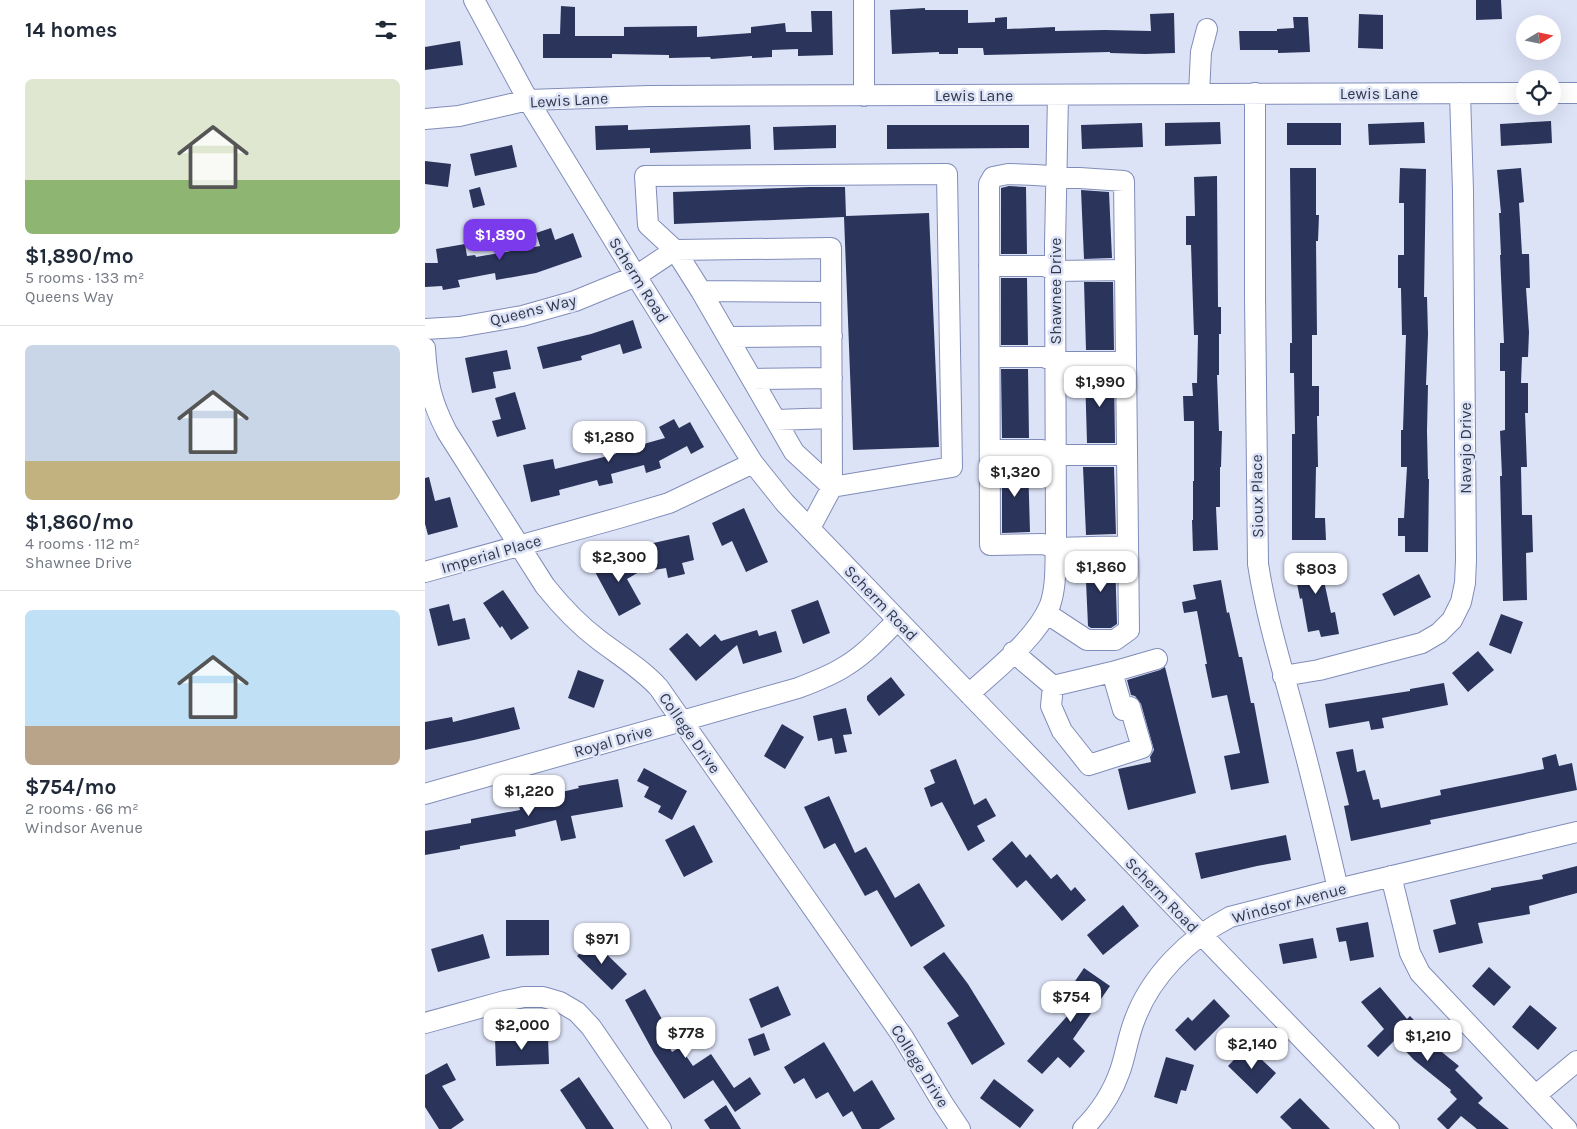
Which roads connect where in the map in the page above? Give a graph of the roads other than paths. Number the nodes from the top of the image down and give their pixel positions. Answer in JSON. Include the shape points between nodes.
{"nodes":[{"id":1,"x":474,"y":0,"type":"edge"},
{"id":2,"x":864,"y":0,"type":"edge"},
{"id":3,"x":1207,"y":29,"type":"dead end"},
{"id":4,"x":1255,"y":93,"type":"junction"},
{"id":5,"x":1460,"y":93,"type":"junction"},
{"id":6,"x":1516,"y":93,"type":"edge"},
{"id":7,"x":1561,"y":93,"type":"edge"},
{"id":8,"x":1199,"y":94,"type":"junction"},
{"id":9,"x":1577,"y":94,"type":"edge"},
{"id":10,"x":1058,"y":95,"type":"junction"},
{"id":11,"x":864,"y":96,"type":"junction"},
{"id":12,"x":528,"y":100,"type":"junction"},
{"id":13,"x":425,"y":119,"type":"edge"},
{"id":14,"x":1056,"y":178,"type":"junction"},
{"id":15,"x":675,"y":250,"type":"junction"},
{"id":16,"x":989,"y":266,"type":"junction"},
{"id":17,"x":1125,"y":270,"type":"junction"},
{"id":18,"x":1055,"y":271,"type":"junction"},
{"id":19,"x":636,"y":276,"type":"junction"},
{"id":20,"x":701,"y":291,"type":"junction"},
{"id":21,"x":831,"y":292,"type":"junction"},
{"id":22,"x":425,"y":329,"type":"edge"},
{"id":23,"x":831,"y":336,"type":"junction"},
{"id":24,"x":728,"y":337,"type":"junction"},
{"id":25,"x":425,"y":348,"type":"edge"},
{"id":26,"x":990,"y":357,"type":"junction"},
{"id":27,"x":1056,"y":362,"type":"junction"},
{"id":28,"x":1126,"y":362,"type":"junction"},
{"id":29,"x":832,"y":378,"type":"junction"},
{"id":30,"x":752,"y":380,"type":"junction"},
{"id":31,"x":832,"y":418,"type":"junction"},
{"id":32,"x":776,"y":420,"type":"junction"},
{"id":33,"x":990,"y":450,"type":"junction"},
{"id":34,"x":1056,"y":455,"type":"junction"},
{"id":35,"x":1127,"y":455,"type":"junction"},
{"id":36,"x":753,"y":462,"type":"junction"},
{"id":37,"x":832,"y":487,"type":"junction"},
{"id":38,"x":809,"y":528,"type":"junction"},
{"id":39,"x":519,"y":546,"type":"junction"},
{"id":40,"x":1128,"y":546,"type":"junction"},
{"id":41,"x":1056,"y":548,"type":"junction"},
{"id":42,"x":425,"y":572,"type":"edge"},
{"id":43,"x":1046,"y":613,"type":"junction"},
{"id":44,"x":897,"y":620,"type":"junction"},
{"id":45,"x":1013,"y":652,"type":"junction"},
{"id":46,"x":1157,"y":659,"type":"dead end"},
{"id":47,"x":1112,"y":672,"type":"junction"},
{"id":48,"x":1283,"y":676,"type":"junction"},
{"id":49,"x":1053,"y":686,"type":"junction"},
{"id":50,"x":969,"y":694,"type":"junction"},
{"id":51,"x":682,"y":722,"type":"junction"},
{"id":52,"x":425,"y":794,"type":"edge"},
{"id":53,"x":1577,"y":832,"type":"edge"},
{"id":54,"x":1391,"y":876,"type":"junction"},
{"id":55,"x":1339,"y":889,"type":"junction"},
{"id":56,"x":1202,"y":936,"type":"junction"},
{"id":57,"x":425,"y":1023,"type":"edge"},
{"id":58,"x":1577,"y":1061,"type":"edge"},
{"id":59,"x":1536,"y":1096,"type":"junction"},
{"id":60,"x":661,"y":1129,"type":"edge"},
{"id":61,"x":960,"y":1129,"type":"edge"},
{"id":62,"x":1083,"y":1129,"type":"edge"},
{"id":63,"x":1389,"y":1129,"type":"edge"},
{"id":64,"x":1567,"y":1129,"type":"edge"}],
"edges":[{"from":1,"to":12,"type":"street","name":"Scherm Road"},
{"from":2,"to":11,"type":"street"},
{"from":3,"to":8,"type":"street","via":[[1201,52]]},
{"from":4,"to":5,"type":"street","name":"Lewis Lane"},
{"from":4,"to":8,"type":"street","name":"Lewis Lane"},
{"from":4,"to":48,"type":"street","name":"Sioux Place","via":[[1258,564]]},
{"from":5,"to":6,"type":"street","name":"Lewis Lane"},
{"from":5,"to":48,"type":"street","name":"Navajo Drive","via":[[1466,560],[1461,602],[1453,620],[1422,643]]},
{"from":7,"to":9,"type":"street"},
{"from":8,"to":10,"type":"street","name":"Lewis Lane"},
{"from":10,"to":11,"type":"street","name":"Lewis Lane"},
{"from":10,"to":14,"type":"street","name":"Shawnee Drive"},
{"from":11,"to":12,"type":"street","name":"Lewis Lane","via":[[649,96]]},
{"from":12,"to":13,"type":"street","name":"Lewis Lane","via":[[459,116]]},
{"from":12,"to":19,"type":"street","name":"Scherm Road"},
{"from":14,"to":16,"type":"street","via":[[1008,174],[993,177],[989,184]]},
{"from":14,"to":17,"type":"street","via":[[1124,181]]},
{"from":14,"to":18,"type":"street","name":"Shawnee Drive"},
{"from":15,"to":19,"type":"street","name":"Queens Way"},
{"from":15,"to":20,"type":"street"},
{"from":15,"to":21,"type":"street","via":[[831,248]]},
{"from":15,"to":37,"type":"street","via":[[648,225],[645,176],[947,174],[952,467]]},
{"from":16,"to":18,"type":"street","via":[[1045,266]]},
{"from":16,"to":26,"type":"street"},
{"from":17,"to":18,"type":"street"},
{"from":17,"to":28,"type":"street"},
{"from":18,"to":27,"type":"street","name":"Shawnee Drive"},
{"from":19,"to":22,"type":"street","name":"Queens Way","via":[[575,301],[522,316],[459,327]]},
{"from":19,"to":36,"type":"street","name":"Scherm Road"},
{"from":20,"to":21,"type":"street"},
{"from":20,"to":24,"type":"street"},
{"from":21,"to":23,"type":"street"},
{"from":23,"to":24,"type":"street"},
{"from":23,"to":29,"type":"street"},
{"from":24,"to":30,"type":"street"},
{"from":25,"to":39,"type":"street","name":"College Drive","via":[[429,391],[436,411]]},
{"from":26,"to":27,"type":"street","via":[[1044,356]]},
{"from":26,"to":33,"type":"street"},
{"from":27,"to":28,"type":"street"},
{"from":27,"to":34,"type":"street","name":"Shawnee Drive"},
{"from":28,"to":35,"type":"street"},
{"from":29,"to":30,"type":"street"},
{"from":29,"to":31,"type":"street"},
{"from":30,"to":32,"type":"street"},
{"from":31,"to":32,"type":"street"},
{"from":31,"to":37,"type":"street"},
{"from":32,"to":37,"type":"street","via":[[794,452]]},
{"from":33,"to":34,"type":"street","via":[[1042,450]]},
{"from":33,"to":41,"type":"street","via":[[990,544],[1043,544]]},
{"from":34,"to":35,"type":"street"},
{"from":34,"to":41,"type":"street","name":"Shawnee Drive"},
{"from":35,"to":40,"type":"street"},
{"from":36,"to":38,"type":"street","name":"Scherm Road"},
{"from":36,"to":39,"type":"street","name":"Imperial Place","via":[[669,503]]},
{"from":37,"to":38,"type":"street"},
{"from":38,"to":44,"type":"street","name":"Scherm Road"},
{"from":39,"to":42,"type":"street","name":"Imperial Place"},
{"from":39,"to":51,"type":"street","name":"College Drive","via":[[561,606],[597,639],[649,677]]},
{"from":40,"to":41,"type":"street"},
{"from":40,"to":43,"type":"street","via":[[1129,630],[1115,640],[1087,640]]},
{"from":41,"to":43,"type":"street","name":"Shawnee Drive","via":[[1054,585]]},
{"from":43,"to":45,"type":"street","name":"Shawnee Drive","via":[[1032,635]]},
{"from":44,"to":50,"type":"street","name":"Scherm Road"},
{"from":44,"to":51,"type":"street","name":"Royal Drive","via":[[863,654],[824,678]]},
{"from":45,"to":49,"type":"street"},
{"from":45,"to":50,"type":"street","name":"Shawnee Drive"},
{"from":46,"to":47,"type":"street"},
{"from":47,"to":49,"type":"street"},
{"from":47,"to":49,"type":"street","via":[[1123,710],[1130,707],[1142,748],[1089,766],[1062,731],[1051,706]]},
{"from":48,"to":55,"type":"street","name":"Sioux Place"},
{"from":50,"to":56,"type":"street","name":"Scherm Road"},
{"from":51,"to":52,"type":"street","name":"Royal Drive"},
{"from":51,"to":61,"type":"street","name":"College Drive","via":[[903,1037]]},
{"from":53,"to":54,"type":"street","name":"Windsor Avenue"},
{"from":54,"to":55,"type":"street","name":"Windsor Avenue"},
{"from":54,"to":59,"type":"street","via":[[1410,954],[1420,973]]},
{"from":55,"to":56,"type":"street","name":"Windsor Avenue","via":[[1229,917]]},
{"from":56,"to":62,"type":"street","name":"Windsor Avenue","via":[[1168,964],[1143,999],[1110,1094],[1097,1115]]},
{"from":56,"to":63,"type":"street","name":"Scherm Road"},
{"from":57,"to":60,"type":"street","via":[[524,997],[543,997],[561,1002],[577,1012],[591,1027]]},
{"from":58,"to":59,"type":"street"},
{"from":59,"to":64,"type":"street"}]}
